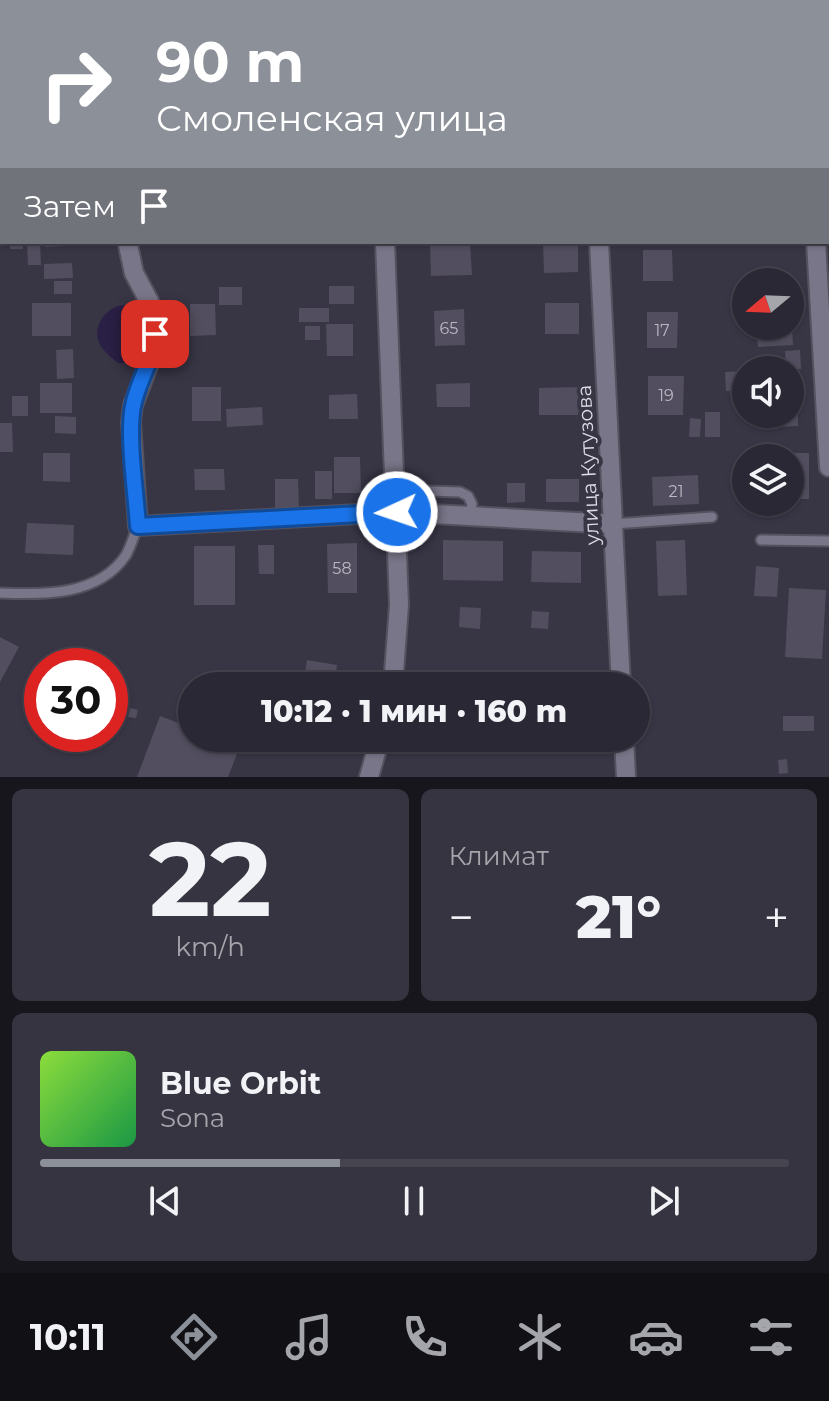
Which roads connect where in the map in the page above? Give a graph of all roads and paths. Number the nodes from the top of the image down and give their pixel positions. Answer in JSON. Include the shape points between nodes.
{"nodes":[{"id":1,"x":385,"y":244,"type":"edge"},
{"id":2,"x":599,"y":244,"type":"edge"},
{"id":3,"x":816,"y":244,"type":"edge"},
{"id":4,"x":128,"y":245,"type":"dead end"},
{"id":5,"x":829,"y":467,"type":"edge"},
{"id":6,"x":396,"y":490,"type":"junction"},
{"id":7,"x":397,"y":512,"type":"junction"},
{"id":8,"x":470,"y":516,"type":"junction"},
{"id":9,"x":712,"y":517,"type":"dead end"},
{"id":10,"x":613,"y":524,"type":"junction"},
{"id":11,"x":138,"y":526,"type":"junction"},
{"id":12,"x":761,"y":540,"type":"dead end"},
{"id":13,"x":829,"y":541,"type":"edge"},
{"id":14,"x":0,"y":593,"type":"edge"},
{"id":15,"x":394,"y":672,"type":"edge"},
{"id":16,"x":620,"y":672,"type":"edge"},
{"id":17,"x":376,"y":752,"type":"edge"},
{"id":18,"x":625,"y":752,"type":"edge"},
{"id":19,"x":369,"y":777,"type":"edge"},
{"id":20,"x":626,"y":777,"type":"edge"}],
"edges":[{"from":1,"to":6,"type":"street"},
{"from":2,"to":10,"type":"street","name":"улица Кутузова"},
{"from":3,"to":5,"type":"street"},
{"from":4,"to":11,"type":"street","via":[[155,334],[132,414]]},
{"from":6,"to":7,"type":"street"},
{"from":6,"to":8,"type":"lane","via":[[460,492],[472,504]]},
{"from":7,"to":8,"type":"street"},
{"from":7,"to":11,"type":"street"},
{"from":7,"to":15,"type":"street"},
{"from":8,"to":10,"type":"street"},
{"from":9,"to":10,"type":"lane"},
{"from":10,"to":16,"type":"street","name":"улица Кутузова"},
{"from":11,"to":14,"type":"lane","via":[[126,554],[92,583],[43,594]]},
{"from":12,"to":13,"type":"lane"},
{"from":17,"to":19,"type":"street"},
{"from":18,"to":20,"type":"street"}]}
